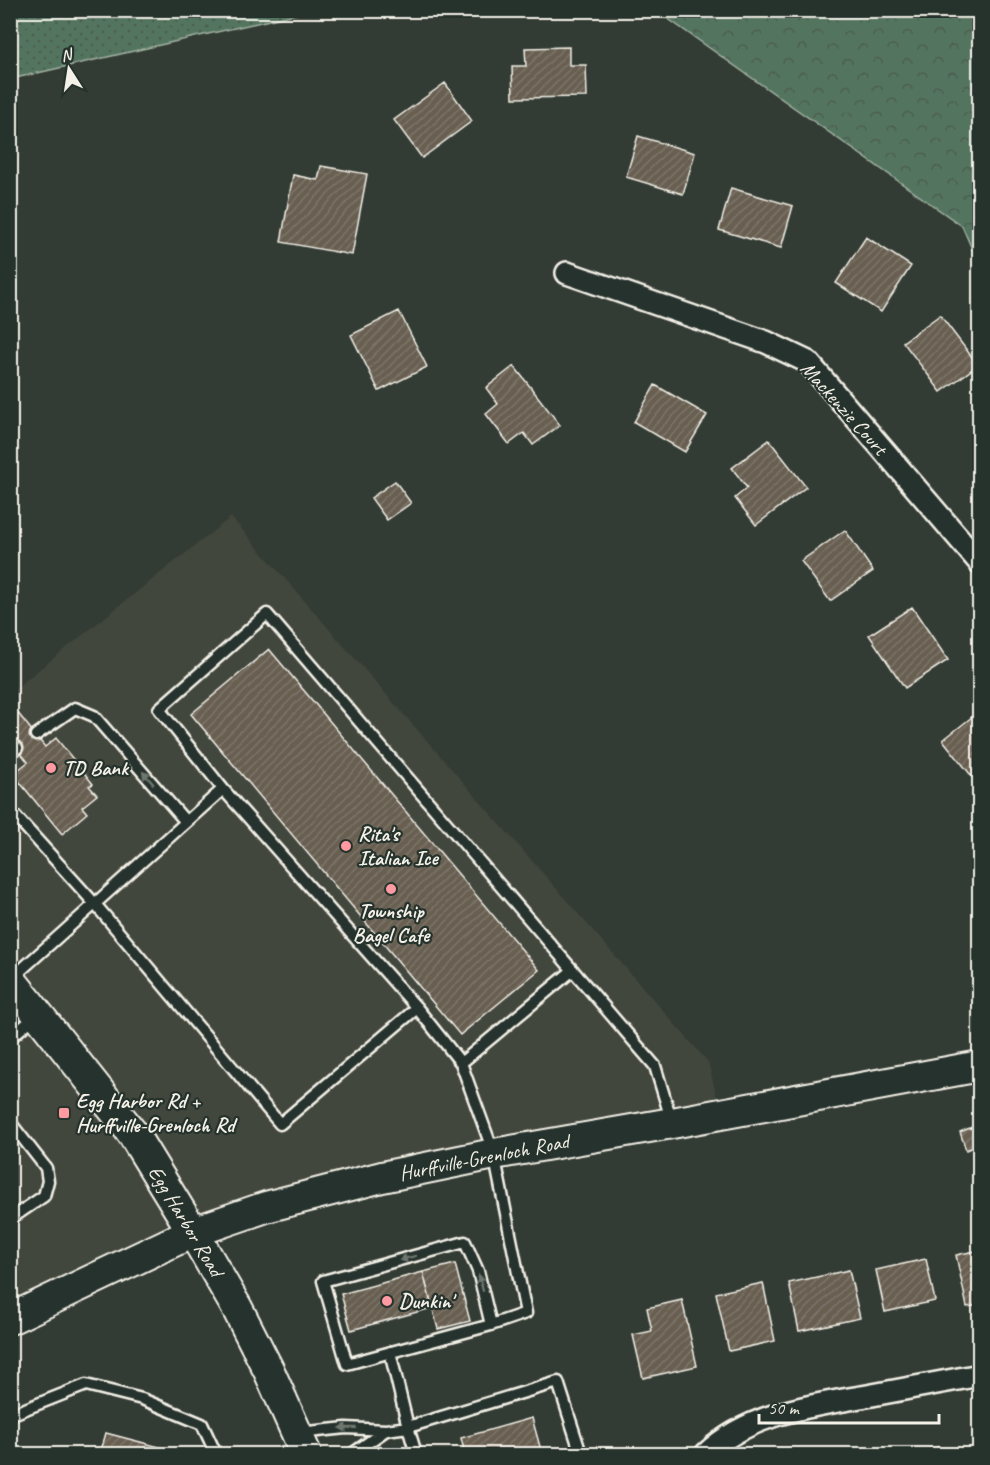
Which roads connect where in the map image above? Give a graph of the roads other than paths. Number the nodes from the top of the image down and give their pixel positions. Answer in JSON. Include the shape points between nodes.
{"nodes":[{"id":1,"x":567,"y":273,"type":"dead end"},
{"id":2,"x":980,"y":563,"type":"edge"},
{"id":3,"x":36,"y":735,"type":"dead end"},
{"id":4,"x":223,"y":789,"type":"junction"},
{"id":5,"x":10,"y":810,"type":"edge"},
{"id":6,"x":186,"y":822,"type":"junction"},
{"id":7,"x":95,"y":904,"type":"junction"},
{"id":8,"x":573,"y":970,"type":"junction"},
{"id":9,"x":11,"y":979,"type":"edge"},
{"id":10,"x":417,"y":1008,"type":"junction"},
{"id":11,"x":39,"y":1014,"type":"junction"},
{"id":12,"x":10,"y":1038,"type":"edge"},
{"id":13,"x":461,"y":1062,"type":"junction"},
{"id":14,"x":980,"y":1066,"type":"edge"},
{"id":15,"x":10,"y":1122,"type":"edge"},
{"id":16,"x":672,"y":1123,"type":"junction"},
{"id":17,"x":495,"y":1154,"type":"junction"},
{"id":18,"x":10,"y":1219,"type":"edge"},
{"id":19,"x":193,"y":1232,"type":"junction"},
{"id":20,"x":10,"y":1319,"type":"edge"},
{"id":21,"x":491,"y":1325,"type":"junction"},
{"id":22,"x":390,"y":1352,"type":"junction"},
{"id":23,"x":980,"y":1375,"type":"edge"},
{"id":24,"x":10,"y":1415,"type":"edge"},
{"id":25,"x":408,"y":1427,"type":"junction"},
{"id":26,"x":386,"y":1430,"type":"junction"},
{"id":27,"x":302,"y":1444,"type":"edge"},
{"id":28,"x":216,"y":1455,"type":"edge"},
{"id":29,"x":352,"y":1455,"type":"edge"},
{"id":30,"x":416,"y":1455,"type":"edge"},
{"id":31,"x":581,"y":1455,"type":"edge"},
{"id":32,"x":705,"y":1455,"type":"edge"}],
"edges":[{"from":1,"to":2,"type":"street","name":"Mackenzie Court","via":[[766,342],[808,362]]},
{"from":6,"to":3,"type":"lane","one_way":true,"via":[[94,716],[75,708]]},
{"from":4,"to":6,"type":"lane"},
{"from":4,"to":8,"type":"lane","via":[[159,709],[267,614]]},
{"from":4,"to":10,"type":"lane"},
{"from":5,"to":7,"type":"lane"},
{"from":6,"to":7,"type":"lane"},
{"from":7,"to":9,"type":"lane"},
{"from":7,"to":10,"type":"lane","via":[[280,1124]]},
{"from":8,"to":13,"type":"lane"},
{"from":8,"to":16,"type":"lane","via":[[655,1066]]},
{"from":9,"to":11,"type":"main road","name":"Egg Harbor Road"},
{"from":10,"to":13,"type":"lane"},
{"from":11,"to":12,"type":"lane"},
{"from":11,"to":19,"type":"main road","name":"Egg Harbor Road","via":[[133,1134]]},
{"from":13,"to":17,"type":"lane"},
{"from":14,"to":16,"type":"main road","name":"Hurffville-Grenloch Road"},
{"from":15,"to":18,"type":"lane","via":[[46,1168],[48,1181],[44,1196]]},
{"from":16,"to":17,"type":"main road","name":"Hurffville-Grenloch Road"},
{"from":17,"to":19,"type":"main road","name":"Hurffville-Grenloch Road","via":[[382,1177],[266,1207]]},
{"from":17,"to":21,"type":"lane","via":[[526,1313]]},
{"from":19,"to":20,"type":"main road","name":"Hurffville-Grenloch Road"},
{"from":19,"to":27,"type":"main road","name":"Egg Harbor Road","via":[[270,1371]]},
{"from":21,"to":22,"type":"lane"},
{"from":21,"to":22,"type":"lane","one_way":true,"via":[[478,1271],[465,1242],[323,1281],[347,1364]]},
{"from":22,"to":25,"type":"lane"},
{"from":23,"to":32,"type":"street","via":[[798,1408],[738,1430]]},
{"from":24,"to":28,"type":"lane","via":[[86,1384],[142,1399],[202,1424]]},
{"from":25,"to":26,"type":"lane"},
{"from":25,"to":30,"type":"lane"},
{"from":25,"to":31,"type":"lane","via":[[558,1382]]},
{"from":26,"to":27,"type":"lane","one_way":true,"via":[[346,1428]]},
{"from":26,"to":29,"type":"lane"}]}
